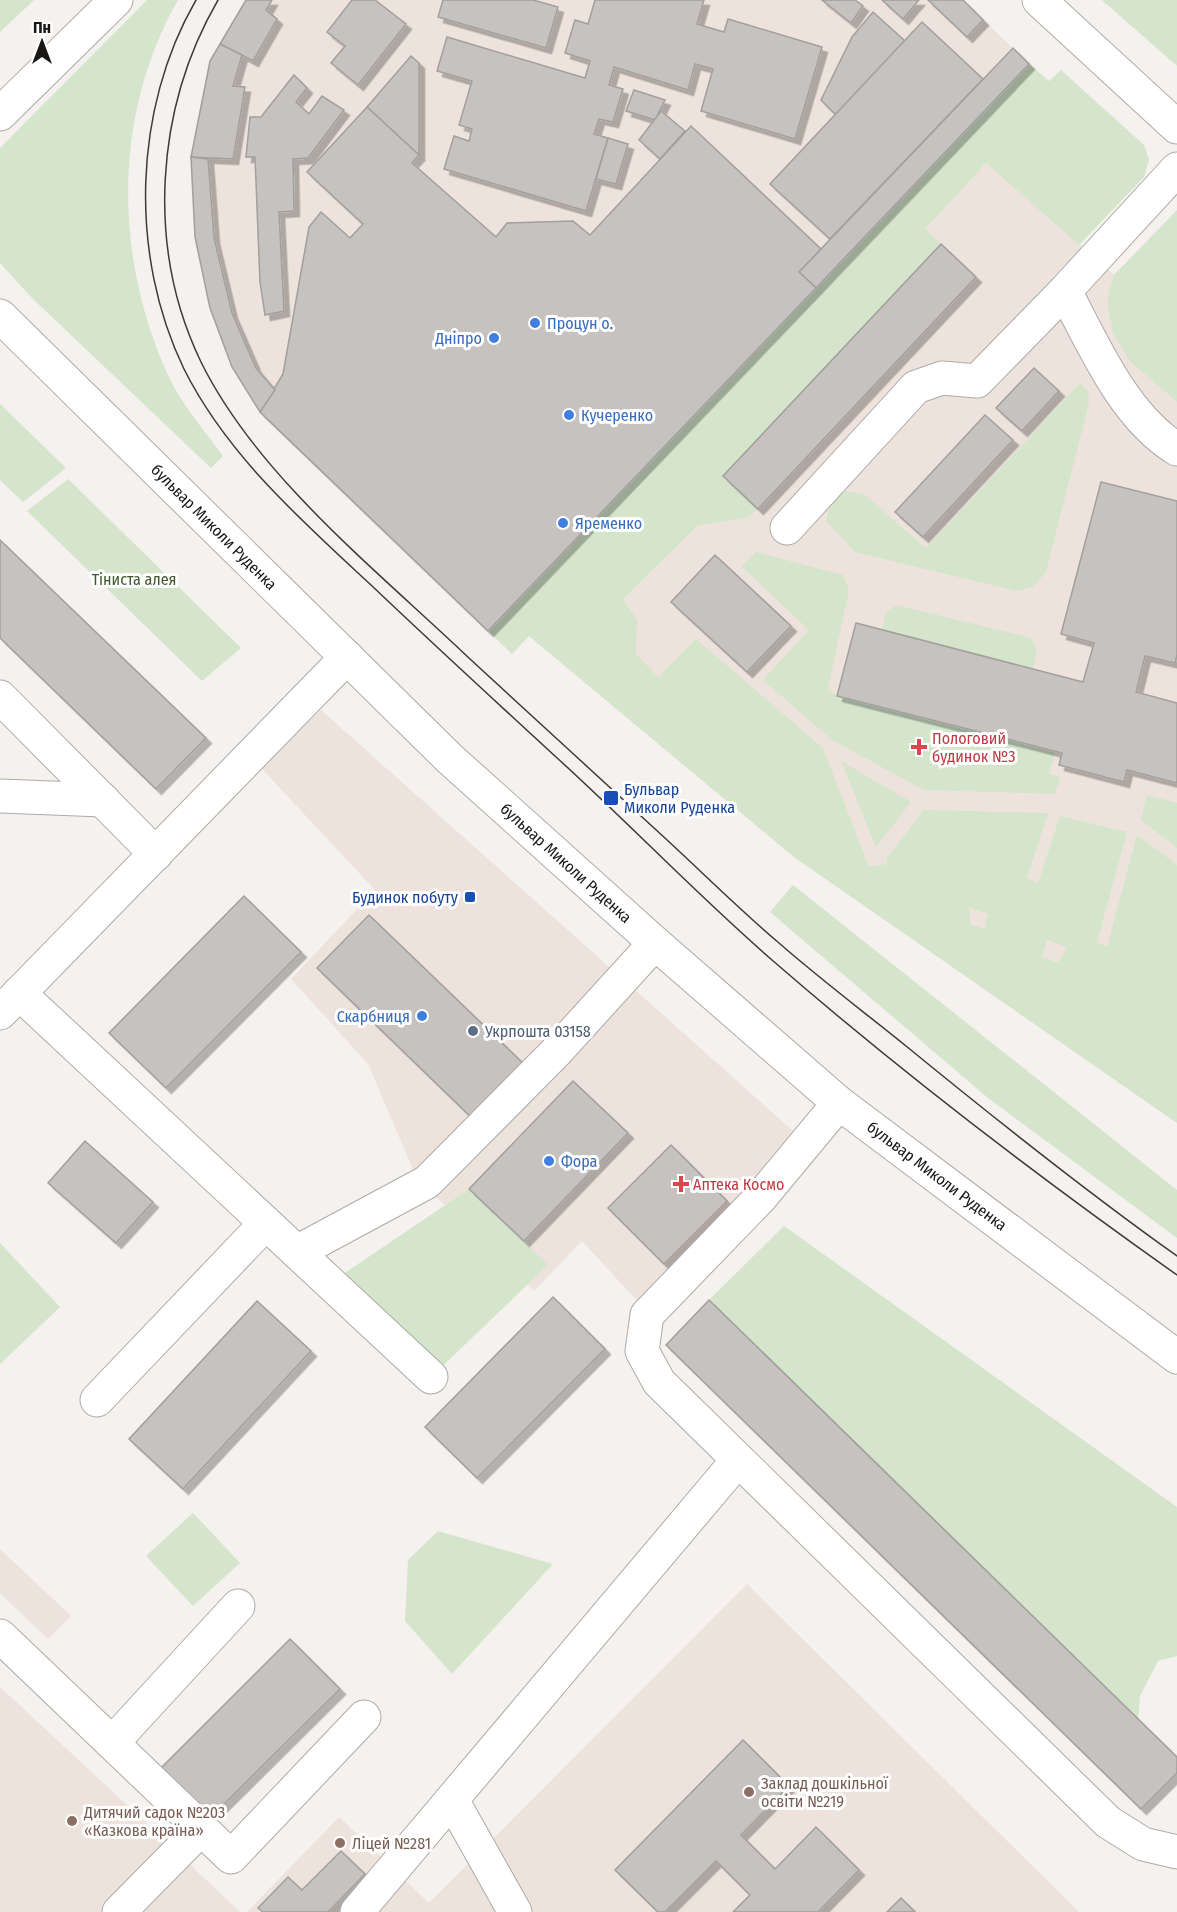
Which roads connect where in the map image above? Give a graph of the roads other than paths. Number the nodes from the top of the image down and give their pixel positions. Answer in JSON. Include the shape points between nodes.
{"nodes":[{"id":1,"x":116,"y":0,"type":"edge"},
{"id":2,"x":1039,"y":0,"type":"edge"},
{"id":3,"x":0,"y":114,"type":"edge"},
{"id":4,"x":1177,"y":127,"type":"edge"},
{"id":5,"x":1177,"y":169,"type":"edge"},
{"id":6,"x":1065,"y":291,"type":"junction"},
{"id":7,"x":0,"y":316,"type":"edge"},
{"id":8,"x":1177,"y":449,"type":"edge"},
{"id":9,"x":787,"y":528,"type":"dead end"},
{"id":10,"x":347,"y":657,"type":"junction"},
{"id":11,"x":0,"y":697,"type":"edge"},
{"id":12,"x":0,"y":796,"type":"edge"},
{"id":13,"x":103,"y":800,"type":"junction"},
{"id":14,"x":156,"y":854,"type":"junction"},
{"id":15,"x":655,"y":943,"type":"junction"},
{"id":16,"x":10,"y":1003,"type":"edge"},
{"id":17,"x":839,"y":1103,"type":"junction"},
{"id":18,"x":265,"y":1224,"type":"junction"},
{"id":19,"x":297,"y":1252,"type":"junction"},
{"id":20,"x":1177,"y":1357,"type":"edge"},
{"id":21,"x":431,"y":1377,"type":"dead end"},
{"id":22,"x":97,"y":1400,"type":"dead end"},
{"id":23,"x":738,"y":1460,"type":"junction"},
{"id":24,"x":238,"y":1606,"type":"dead end"},
{"id":25,"x":0,"y":1636,"type":"edge"},
{"id":26,"x":363,"y":1718,"type":"dead end"},
{"id":27,"x":112,"y":1743,"type":"junction"},
{"id":28,"x":452,"y":1800,"type":"junction"},
{"id":29,"x":202,"y":1828,"type":"junction"},
{"id":30,"x":1177,"y":1852,"type":"edge"},
{"id":31,"x":119,"y":1912,"type":"edge"},
{"id":32,"x":357,"y":1912,"type":"edge"},
{"id":33,"x":515,"y":1912,"type":"edge"}],
"edges":[{"from":1,"to":3,"type":"street"},
{"from":2,"to":4,"type":"street"},
{"from":5,"to":6,"type":"street"},
{"from":6,"to":8,"type":"street","via":[[1127,400]]},
{"from":6,"to":9,"type":"street","via":[[977,381],[942,378],[916,387]]},
{"from":7,"to":10,"type":"street","name":"бульвар Миколи Руденка"},
{"from":10,"to":14,"type":"street"},
{"from":10,"to":15,"type":"street","name":"бульвар Миколи Руденка","via":[[449,758]]},
{"from":11,"to":13,"type":"street"},
{"from":12,"to":13,"type":"street"},
{"from":13,"to":14,"type":"street"},
{"from":14,"to":16,"type":"street"},
{"from":15,"to":17,"type":"street","name":"бульвар Миколи Руденка"},
{"from":15,"to":19,"type":"street","via":[[555,1053],[427,1182]]},
{"from":16,"to":18,"type":"street"},
{"from":17,"to":20,"type":"street","name":"бульвар Миколи Руденка"},
{"from":17,"to":23,"type":"street","via":[[762,1197],[647,1315],[642,1351],[659,1382]]},
{"from":18,"to":19,"type":"street"},
{"from":18,"to":22,"type":"street"},
{"from":19,"to":21,"type":"street"},
{"from":23,"to":28,"type":"street"},
{"from":23,"to":30,"type":"street","via":[[1108,1822],[1143,1844]]},
{"from":24,"to":27,"type":"street"},
{"from":25,"to":27,"type":"street"},
{"from":26,"to":29,"type":"street","via":[[231,1857]]},
{"from":27,"to":29,"type":"street"},
{"from":28,"to":32,"type":"street"},
{"from":28,"to":33,"type":"street"},
{"from":29,"to":31,"type":"street"}]}
